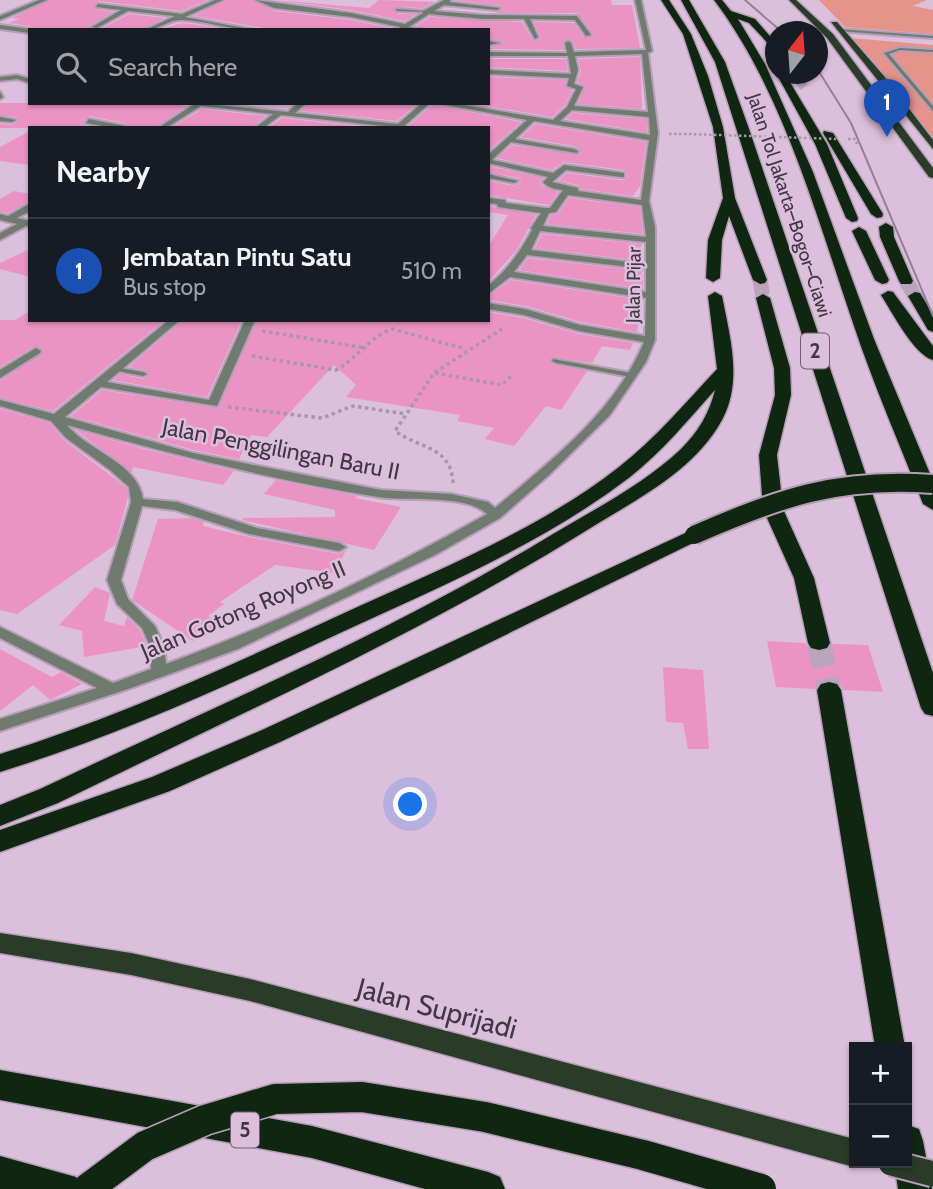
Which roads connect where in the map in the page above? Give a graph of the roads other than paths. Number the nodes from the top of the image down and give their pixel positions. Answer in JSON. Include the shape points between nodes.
{"nodes":[{"id":1,"x":44,"y":0,"type":"edge"},
{"id":2,"x":114,"y":0,"type":"edge"},
{"id":3,"x":220,"y":0,"type":"edge"},
{"id":4,"x":258,"y":0,"type":"edge"},
{"id":5,"x":304,"y":0,"type":"edge"},
{"id":6,"x":638,"y":0,"type":"edge"},
{"id":7,"x":665,"y":0,"type":"edge"},
{"id":8,"x":685,"y":0,"type":"edge"},
{"id":9,"x":718,"y":0,"type":"edge"},
{"id":10,"x":792,"y":0,"type":"edge"},
{"id":11,"x":446,"y":1,"type":"edge"},
{"id":12,"x":138,"y":3,"type":"dead end"},
{"id":13,"x":98,"y":6,"type":"dead end"},
{"id":14,"x":287,"y":8,"type":"junction"},
{"id":15,"x":497,"y":8,"type":"dead end"},
{"id":16,"x":127,"y":9,"type":"junction"},
{"id":17,"x":538,"y":9,"type":"dead end"},
{"id":18,"x":397,"y":10,"type":"dead end"},
{"id":19,"x":426,"y":12,"type":"junction"},
{"id":20,"x":730,"y":13,"type":"junction"},
{"id":21,"x":179,"y":16,"type":"junction"},
{"id":22,"x":483,"y":17,"type":"junction"},
{"id":23,"x":526,"y":17,"type":"junction"},
{"id":24,"x":535,"y":17,"type":"junction"},
{"id":25,"x":0,"y":18,"type":"edge"},
{"id":26,"x":830,"y":21,"type":"dead end"},
{"id":27,"x":478,"y":23,"type":"dead end"},
{"id":28,"x":235,"y":25,"type":"junction"},
{"id":29,"x":0,"y":27,"type":"edge"},
{"id":30,"x":95,"y":27,"type":"dead end"},
{"id":31,"x":152,"y":28,"type":"edge"},
{"id":32,"x":229,"y":28,"type":"edge"},
{"id":33,"x":245,"y":28,"type":"edge"},
{"id":34,"x":402,"y":28,"type":"edge"},
{"id":35,"x":839,"y":30,"type":"junction"},
{"id":36,"x":28,"y":31,"type":"edge"},
{"id":37,"x":588,"y":35,"type":"dead end"},
{"id":38,"x":535,"y":37,"type":"dead end"},
{"id":39,"x":933,"y":37,"type":"edge"},
{"id":40,"x":846,"y":38,"type":"junction"},
{"id":41,"x":765,"y":40,"type":"edge"},
{"id":42,"x":490,"y":43,"type":"edge"},
{"id":43,"x":497,"y":43,"type":"dead end"},
{"id":44,"x":568,"y":43,"type":"dead end"},
{"id":45,"x":933,"y":44,"type":"edge"},
{"id":46,"x":933,"y":51,"type":"edge"},
{"id":47,"x":645,"y":52,"type":"junction"},
{"id":48,"x":490,"y":54,"type":"edge"},
{"id":49,"x":573,"y":54,"type":"junction"},
{"id":50,"x":490,"y":72,"type":"edge"},
{"id":51,"x":573,"y":76,"type":"junction"},
{"id":52,"x":0,"y":79,"type":"edge"},
{"id":53,"x":28,"y":80,"type":"edge"},
{"id":54,"x":786,"y":84,"type":"tunnel mouth"},
{"id":55,"x":198,"y":105,"type":"edge"},
{"id":56,"x":209,"y":105,"type":"edge"},
{"id":57,"x":300,"y":105,"type":"edge"},
{"id":58,"x":425,"y":105,"type":"edge"},
{"id":59,"x":450,"y":105,"type":"edge"},
{"id":60,"x":570,"y":108,"type":"junction"},
{"id":61,"x":933,"y":108,"type":"edge"},
{"id":62,"x":279,"y":113,"type":"junction"},
{"id":63,"x":817,"y":113,"type":"tunnel mouth"},
{"id":64,"x":289,"y":114,"type":"junction"},
{"id":65,"x":653,"y":115,"type":"junction"},
{"id":66,"x":0,"y":118,"type":"edge"},
{"id":67,"x":532,"y":119,"type":"junction"},
{"id":68,"x":12,"y":120,"type":"dead end"},
{"id":69,"x":89,"y":121,"type":"dead end"},
{"id":70,"x":555,"y":122,"type":"junction"},
{"id":71,"x":115,"y":126,"type":"edge"},
{"id":72,"x":164,"y":126,"type":"edge"},
{"id":73,"x":261,"y":126,"type":"edge"},
{"id":74,"x":390,"y":126,"type":"edge"},
{"id":75,"x":399,"y":126,"type":"edge"},
{"id":76,"x":653,"y":138,"type":"junction"},
{"id":77,"x":509,"y":140,"type":"junction"},
{"id":78,"x":933,"y":146,"type":"edge"},
{"id":79,"x":574,"y":151,"type":"dead end"},
{"id":80,"x":490,"y":158,"type":"edge"},
{"id":81,"x":490,"y":160,"type":"edge"},
{"id":82,"x":552,"y":175,"type":"junction"},
{"id":83,"x":621,"y":175,"type":"dead end"},
{"id":84,"x":933,"y":175,"type":"edge"},
{"id":85,"x":490,"y":176,"type":"edge"},
{"id":86,"x":513,"y":181,"type":"dead end"},
{"id":87,"x":729,"y":198,"type":"junction"},
{"id":88,"x":490,"y":200,"type":"edge"},
{"id":89,"x":645,"y":202,"type":"junction"},
{"id":90,"x":28,"y":208,"type":"edge"},
{"id":91,"x":546,"y":211,"type":"junction"},
{"id":92,"x":877,"y":214,"type":"dead end"},
{"id":93,"x":5,"y":218,"type":"edge"},
{"id":94,"x":852,"y":218,"type":"dead end"},
{"id":95,"x":27,"y":223,"type":"edge"},
{"id":96,"x":886,"y":227,"type":"dead end"},
{"id":97,"x":536,"y":228,"type":"junction"},
{"id":98,"x":859,"y":231,"type":"dead end"},
{"id":99,"x":0,"y":237,"type":"edge"},
{"id":100,"x":651,"y":240,"type":"junction"},
{"id":101,"x":525,"y":252,"type":"junction"},
{"id":102,"x":651,"y":267,"type":"junction"},
{"id":103,"x":508,"y":274,"type":"junction"},
{"id":104,"x":713,"y":278,"type":"dead end"},
{"id":105,"x":882,"y":280,"type":"tunnel mouth"},
{"id":106,"x":906,"y":281,"type":"tunnel mouth"},
{"id":107,"x":490,"y":289,"type":"edge"},
{"id":108,"x":888,"y":295,"type":"dead end"},
{"id":109,"x":651,"y":296,"type":"junction"},
{"id":110,"x":715,"y":296,"type":"dead end"},
{"id":111,"x":915,"y":296,"type":"tunnel mouth"},
{"id":112,"x":490,"y":306,"type":"edge"},
{"id":113,"x":173,"y":322,"type":"edge"},
{"id":114,"x":249,"y":324,"type":"edge"},
{"id":115,"x":933,"y":327,"type":"edge"},
{"id":116,"x":650,"y":340,"type":"junction"},
{"id":117,"x":36,"y":351,"type":"dead end"},
{"id":118,"x":933,"y":355,"type":"edge"},
{"id":119,"x":556,"y":362,"type":"dead end"},
{"id":120,"x":117,"y":369,"type":"junction"},
{"id":121,"x":726,"y":369,"type":"junction"},
{"id":122,"x":144,"y":374,"type":"dead end"},
{"id":123,"x":0,"y":375,"type":"edge"},
{"id":124,"x":631,"y":375,"type":"junction"},
{"id":125,"x":100,"y":384,"type":"junction"},
{"id":126,"x":0,"y":403,"type":"edge"},
{"id":127,"x":56,"y":419,"type":"junction"},
{"id":128,"x":933,"y":484,"type":"edge"},
{"id":129,"x":137,"y":502,"type":"junction"},
{"id":130,"x":933,"y":504,"type":"edge"},
{"id":131,"x":495,"y":515,"type":"junction"},
{"id":132,"x":339,"y":547,"type":"dead end"},
{"id":133,"x":0,"y":632,"type":"edge"},
{"id":134,"x":818,"y":643,"type":"tunnel mouth"},
{"id":135,"x":159,"y":672,"type":"junction"},
{"id":136,"x":111,"y":688,"type":"junction"},
{"id":137,"x":829,"y":690,"type":"tunnel mouth"},
{"id":138,"x":933,"y":708,"type":"edge"},
{"id":139,"x":0,"y":725,"type":"edge"},
{"id":140,"x":0,"y":763,"type":"edge"},
{"id":141,"x":0,"y":816,"type":"edge"},
{"id":142,"x":0,"y":841,"type":"edge"},
{"id":143,"x":8,"y":944,"type":"edge"},
{"id":144,"x":889,"y":1042,"type":"edge"},
{"id":145,"x":0,"y":1085,"type":"edge"},
{"id":146,"x":849,"y":1152,"type":"edge"},
{"id":147,"x":910,"y":1168,"type":"edge"},
{"id":148,"x":912,"y":1168,"type":"edge"},
{"id":149,"x":0,"y":1173,"type":"edge"},
{"id":150,"x":933,"y":1174,"type":"edge"},
{"id":151,"x":64,"y":1189,"type":"edge"},
{"id":152,"x":87,"y":1189,"type":"edge"},
{"id":153,"x":488,"y":1189,"type":"edge"},
{"id":154,"x":761,"y":1189,"type":"edge"},
{"id":155,"x":915,"y":1189,"type":"edge"}],
"edges":[{"from":1,"to":25,"type":"street"},
{"from":2,"to":12,"type":"lane"},
{"from":3,"to":21,"type":"street"},
{"from":4,"to":14,"type":"street"},
{"from":5,"to":14,"type":"street"},
{"from":6,"to":47,"type":"street","name":"Jalan Pijar","via":[[649,51]]},
{"from":7,"to":87,"type":"highway","via":[[687,34],[703,76],[718,128]]},
{"from":8,"to":138,"type":"highway","name":"Jalan Tol Jakarta–Bogor–Ciawi","number":"2","via":[[720,62],[743,126]]},
{"from":9,"to":20,"type":"highway","name":"Jalan Tol Jakarta–Bogor–Ciawi","number":"2"},
{"from":10,"to":84,"type":"main road","via":[[830,36]]},
{"from":11,"to":15,"type":"street"},
{"from":11,"to":19,"type":"street"},
{"from":13,"to":16,"type":"street"},
{"from":14,"to":34,"type":"street","via":[[351,15]]},
{"from":16,"to":21,"type":"street"},
{"from":16,"to":30,"type":"street"},
{"from":17,"to":24,"type":"street"},
{"from":18,"to":19,"type":"lane"},
{"from":19,"to":22,"type":"street"},
{"from":19,"to":34,"type":"street"},
{"from":20,"to":41,"type":"highway","via":[[752,21]]},
{"from":20,"to":130,"type":"highway","name":"Jalan Tol Jakarta–Bogor–Ciawi","number":"2","via":[[760,64],[807,172],[866,339]]},
{"from":21,"to":28,"type":"street"},
{"from":21,"to":31,"type":"street"},
{"from":22,"to":23,"type":"street"},
{"from":22,"to":27,"type":"street"},
{"from":23,"to":24,"type":"street"},
{"from":23,"to":38,"type":"street"},
{"from":24,"to":37,"type":"street","via":[[577,18]]},
{"from":26,"to":35,"type":"main road"},
{"from":28,"to":32,"type":"street"},
{"from":28,"to":33,"type":"street"},
{"from":29,"to":36,"type":"street"},
{"from":35,"to":39,"type":"lane"},
{"from":35,"to":40,"type":"main road"},
{"from":40,"to":45,"type":"lane"},
{"from":40,"to":78,"type":"main road"},
{"from":42,"to":43,"type":"street"},
{"from":44,"to":49,"type":"street"},
{"from":46,"to":61,"type":"lane","via":[[886,53]]},
{"from":47,"to":49,"type":"street"},
{"from":47,"to":65,"type":"street","name":"Jalan Pijar"},
{"from":48,"to":49,"type":"street"},
{"from":49,"to":51,"type":"street"},
{"from":50,"to":51,"type":"street"},
{"from":51,"to":60,"type":"street","via":[[570,86],[580,87]]},
{"from":52,"to":53,"type":"street"},
{"from":54,"to":94,"type":"highway","via":[[821,144]]},
{"from":55,"to":72,"type":"street"},
{"from":56,"to":62,"type":"street"},
{"from":57,"to":64,"type":"street"},
{"from":58,"to":75,"type":"street"},
{"from":59,"to":67,"type":"street"},
{"from":60,"to":65,"type":"street"},
{"from":60,"to":70,"type":"street"},
{"from":62,"to":64,"type":"street"},
{"from":62,"to":73,"type":"street"},
{"from":63,"to":92,"type":"highway"},
{"from":64,"to":74,"type":"street"},
{"from":65,"to":76,"type":"street","name":"Jalan Pijar"},
{"from":66,"to":68,"type":"street"},
{"from":67,"to":70,"type":"street"},
{"from":67,"to":77,"type":"street"},
{"from":69,"to":71,"type":"street"},
{"from":70,"to":76,"type":"street"},
{"from":76,"to":89,"type":"street","name":"Jalan Pijar"},
{"from":77,"to":79,"type":"street"},
{"from":77,"to":80,"type":"street"},
{"from":81,"to":82,"type":"street"},
{"from":82,"to":83,"type":"street","via":[[564,167]]},
{"from":82,"to":89,"type":"street","via":[[547,182],[552,186]]},
{"from":85,"to":86,"type":"street"},
{"from":87,"to":104,"type":"highway","via":[[715,240]]},
{"from":87,"to":134,"type":"highway","via":[[762,289],[782,368],[783,395],[768,455],[773,509],[804,578]]},
{"from":88,"to":91,"type":"street"},
{"from":89,"to":91,"type":"street","via":[[566,192],[553,210]]},
{"from":89,"to":100,"type":"street","name":"Jalan Pijar"},
{"from":90,"to":93,"type":"street"},
{"from":91,"to":97,"type":"street"},
{"from":93,"to":95,"type":"street"},
{"from":95,"to":99,"type":"street"},
{"from":96,"to":106,"type":"highway"},
{"from":97,"to":100,"type":"street"},
{"from":97,"to":101,"type":"street"},
{"from":98,"to":105,"type":"highway"},
{"from":100,"to":102,"type":"street","name":"Jalan Pijar"},
{"from":101,"to":102,"type":"street"},
{"from":101,"to":103,"type":"street"},
{"from":102,"to":109,"type":"street","name":"Jalan Pijar"},
{"from":103,"to":107,"type":"street"},
{"from":103,"to":109,"type":"street"},
{"from":108,"to":118,"type":"highway"},
{"from":109,"to":116,"type":"street","name":"Jalan Pijar"},
{"from":110,"to":121,"type":"highway"},
{"from":111,"to":115,"type":"highway"},
{"from":112,"to":116,"type":"street"},
{"from":113,"to":120,"type":"street"},
{"from":114,"to":125,"type":"street","via":[[214,404]]},
{"from":116,"to":124,"type":"street","name":"Jalan Pijar"},
{"from":117,"to":123,"type":"street"},
{"from":119,"to":124,"type":"lane"},
{"from":120,"to":122,"type":"lane"},
{"from":120,"to":125,"type":"street"},
{"from":121,"to":140,"type":"highway","via":[[647,451],[610,482],[532,529],[445,576],[148,710]]},
{"from":121,"to":141,"type":"highway","via":[[714,417],[689,451],[570,533],[368,645]]},
{"from":124,"to":131,"type":"street","name":"Jalan Pijar","via":[[607,413]]},
{"from":125,"to":127,"type":"street"},
{"from":126,"to":127,"type":"street","name":"Jalan Penggilingan Baru II"},
{"from":127,"to":129,"type":"street","via":[[70,436],[135,486]]},
{"from":127,"to":131,"type":"street","name":"Jalan Penggilingan Baru II","via":[[192,456],[381,494],[484,505]]},
{"from":128,"to":142,"type":"highway","bridge":true,"via":[[862,481],[812,488],[757,507],[271,736],[161,784]]},
{"from":129,"to":132,"type":"street","via":[[177,506],[254,531]]},
{"from":129,"to":135,"type":"street","via":[[114,580],[122,601],[148,626],[158,646]]},
{"from":131,"to":135,"type":"street","name":"Jalan Gotong Royong II","via":[[430,552],[233,645]]},
{"from":133,"to":136,"type":"street"},
{"from":135,"to":136,"type":"street","name":"Jalan Gotong Royong II"},
{"from":136,"to":139,"type":"street","name":"Jalan Gotong Royong II"},
{"from":137,"to":144,"type":"highway"},
{"from":143,"to":146,"type":"main road","name":"Jalan Suprijadi","via":[[250,990]]},
{"from":145,"to":153,"type":"highway","number":"5","via":[[312,1142]]},
{"from":147,"to":150,"type":"main road","bridge":true},
{"from":148,"to":155,"type":"highway"},
{"from":149,"to":151,"type":"highway"},
{"from":152,"to":154,"type":"highway","bridge":true,"via":[[145,1146],[205,1120],[275,1099],[362,1097],[485,1117]]}]}
